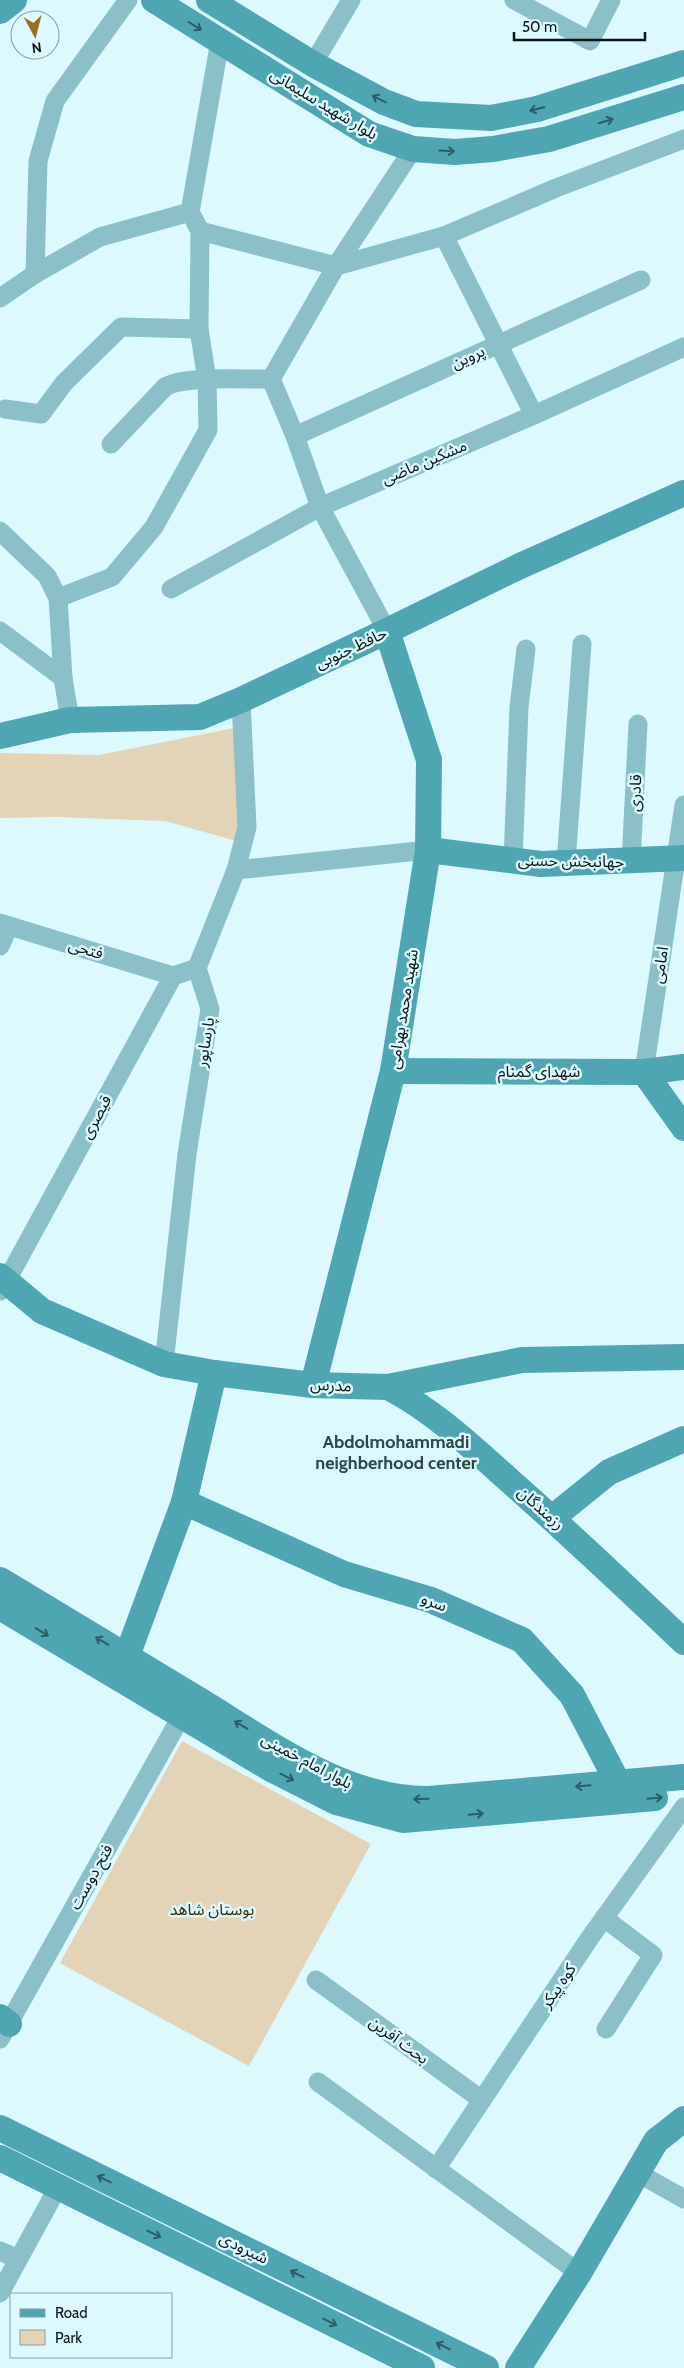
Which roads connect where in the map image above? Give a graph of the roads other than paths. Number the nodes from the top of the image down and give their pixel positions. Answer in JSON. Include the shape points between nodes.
{"nodes":[{"id":1,"x":14,"y":0,"type":"edge"},
{"id":2,"x":128,"y":0,"type":"edge"},
{"id":3,"x":154,"y":0,"type":"edge"},
{"id":4,"x":209,"y":0,"type":"edge"},
{"id":5,"x":351,"y":0,"type":"edge"},
{"id":6,"x":514,"y":0,"type":"edge"},
{"id":7,"x":611,"y":0,"type":"edge"},
{"id":8,"x":0,"y":11,"type":"edge"},
{"id":9,"x":220,"y":41,"type":"junction"},
{"id":10,"x":684,"y":63,"type":"edge"},
{"id":11,"x":313,"y":64,"type":"junction"},
{"id":12,"x":684,"y":97,"type":"edge"},
{"id":13,"x":684,"y":140,"type":"edge"},
{"id":14,"x":413,"y":150,"type":"junction"},
{"id":15,"x":190,"y":212,"type":"junction"},
{"id":16,"x":200,"y":231,"type":"junction"},
{"id":17,"x":444,"y":236,"type":"junction"},
{"id":18,"x":336,"y":266,"type":"junction"},
{"id":19,"x":35,"y":274,"type":"junction"},
{"id":20,"x":641,"y":280,"type":"dead end"},
{"id":21,"x":0,"y":298,"type":"edge"},
{"id":22,"x":199,"y":329,"type":"junction"},
{"id":23,"x":499,"y":342,"type":"junction"},
{"id":24,"x":684,"y":347,"type":"edge"},
{"id":25,"x":271,"y":379,"type":"junction"},
{"id":26,"x":207,"y":380,"type":"junction"},
{"id":27,"x":5,"y":409,"type":"dead end"},
{"id":28,"x":534,"y":415,"type":"junction"},
{"id":29,"x":295,"y":436,"type":"junction"},
{"id":30,"x":111,"y":444,"type":"dead end"},
{"id":31,"x":684,"y":493,"type":"edge"},
{"id":32,"x":320,"y":507,"type":"junction"},
{"id":33,"x":0,"y":531,"type":"edge"},
{"id":34,"x":171,"y":588,"type":"dead end"},
{"id":35,"x":58,"y":598,"type":"junction"},
{"id":36,"x":0,"y":631,"type":"edge"},
{"id":37,"x":387,"y":631,"type":"junction"},
{"id":38,"x":582,"y":644,"type":"dead end"},
{"id":39,"x":526,"y":649,"type":"dead end"},
{"id":40,"x":63,"y":678,"type":"junction"},
{"id":41,"x":241,"y":700,"type":"junction"},
{"id":42,"x":70,"y":720,"type":"junction"},
{"id":43,"x":638,"y":724,"type":"dead end"},
{"id":44,"x":0,"y":736,"type":"edge"},
{"id":45,"x":684,"y":805,"type":"edge"},
{"id":46,"x":428,"y":850,"type":"junction"},
{"id":47,"x":680,"y":858,"type":"edge"},
{"id":48,"x":513,"y":861,"type":"junction"},
{"id":49,"x":631,"y":862,"type":"junction"},
{"id":50,"x":566,"y":863,"type":"junction"},
{"id":51,"x":236,"y":870,"type":"junction"},
{"id":52,"x":5,"y":924,"type":"edge"},
{"id":53,"x":0,"y":946,"type":"edge"},
{"id":54,"x":197,"y":968,"type":"junction"},
{"id":55,"x":173,"y":976,"type":"junction"},
{"id":56,"x":684,"y":1067,"type":"edge"},
{"id":57,"x":393,"y":1071,"type":"junction"},
{"id":58,"x":644,"y":1072,"type":"junction"},
{"id":59,"x":684,"y":1128,"type":"edge"},
{"id":60,"x":2,"y":1283,"type":"edge"},
{"id":61,"x":684,"y":1357,"type":"edge"},
{"id":62,"x":164,"y":1364,"type":"junction"},
{"id":63,"x":214,"y":1373,"type":"junction"},
{"id":64,"x":313,"y":1385,"type":"junction"},
{"id":65,"x":388,"y":1387,"type":"junction"},
{"id":66,"x":684,"y":1439,"type":"edge"},
{"id":67,"x":184,"y":1502,"type":"junction"},
{"id":68,"x":552,"y":1518,"type":"junction"},
{"id":69,"x":0,"y":1580,"type":"edge"},
{"id":70,"x":0,"y":1606,"type":"edge"},
{"id":71,"x":684,"y":1642,"type":"edge"},
{"id":72,"x":127,"y":1656,"type":"junction"},
{"id":73,"x":182,"y":1715,"type":"junction"},
{"id":74,"x":684,"y":1777,"type":"edge"},
{"id":75,"x":618,"y":1783,"type":"junction"},
{"id":76,"x":684,"y":1795,"type":"edge"},
{"id":77,"x":684,"y":1807,"type":"edge"},
{"id":78,"x":604,"y":1918,"type":"junction"},
{"id":79,"x":316,"y":1980,"type":"dead end"},
{"id":80,"x":3,"y":2027,"type":"edge"},
{"id":81,"x":606,"y":2029,"type":"dead end"},
{"id":82,"x":318,"y":2082,"type":"dead end"},
{"id":83,"x":482,"y":2100,"type":"junction"},
{"id":84,"x":684,"y":2119,"type":"edge"},
{"id":85,"x":0,"y":2128,"type":"edge"},
{"id":86,"x":0,"y":2158,"type":"edge"},
{"id":87,"x":436,"y":2169,"type":"junction"},
{"id":88,"x":638,"y":2173,"type":"junction"},
{"id":89,"x":58,"y":2187,"type":"junction"},
{"id":90,"x":138,"y":2196,"type":"junction"},
{"id":91,"x":684,"y":2199,"type":"edge"},
{"id":92,"x":126,"y":2220,"type":"junction"},
{"id":93,"x":204,"y":2228,"type":"junction"},
{"id":94,"x":0,"y":2251,"type":"edge"},
{"id":95,"x":192,"y":2252,"type":"junction"},
{"id":96,"x":18,"y":2259,"type":"junction"},
{"id":97,"x":580,"y":2274,"type":"junction"},
{"id":98,"x":0,"y":2293,"type":"edge"},
{"id":99,"x":422,"y":2368,"type":"edge"},
{"id":100,"x":486,"y":2368,"type":"edge"},
{"id":101,"x":518,"y":2368,"type":"edge"}],
"edges":[{"from":1,"to":8,"type":"street"},
{"from":2,"to":19,"type":"street","via":[[55,101],[38,160]]},
{"from":3,"to":9,"type":"street","name":"بلوار شهید سلیمانی","one_way":true},
{"from":4,"to":11,"type":"street","name":"بلوار شهید سلیمانی"},
{"from":5,"to":11,"type":"street"},
{"from":6,"to":7,"type":"street","via":[[590,41]]},
{"from":9,"to":14,"type":"street","name":"بلوار شهید سلیمانی","via":[[369,134]]},
{"from":9,"to":15,"type":"street"},
{"from":10,"to":11,"type":"street","name":"بلوار شهید سلیمانی","one_way":true,"via":[[538,109],[491,118],[416,114],[384,102]]},
{"from":14,"to":12,"type":"street","name":"بلوار شهید سلیمانی","one_way":true,"via":[[455,152],[493,149],[549,139]]},
{"from":13,"to":17,"type":"street","via":[[556,188]]},
{"from":14,"to":18,"type":"street"},
{"from":15,"to":16,"type":"street"},
{"from":15,"to":19,"type":"street","via":[[100,237]]},
{"from":16,"to":18,"type":"street"},
{"from":16,"to":22,"type":"street"},
{"from":17,"to":18,"type":"street"},
{"from":17,"to":23,"type":"street"},
{"from":18,"to":25,"type":"street"},
{"from":19,"to":21,"type":"street"},
{"from":20,"to":23,"type":"street","name":"پروین"},
{"from":22,"to":26,"type":"street"},
{"from":22,"to":27,"type":"street","via":[[121,327],[64,383],[41,414]]},
{"from":23,"to":28,"type":"street"},
{"from":23,"to":29,"type":"street","name":"پروین"},
{"from":24,"to":28,"type":"street","name":"مشکین ماضی"},
{"from":25,"to":26,"type":"street"},
{"from":25,"to":29,"type":"street"},
{"from":26,"to":30,"type":"street","via":[[172,383],[164,387]]},
{"from":26,"to":35,"type":"street","via":[[208,430],[154,527],[112,577]]},
{"from":28,"to":32,"type":"street","name":"مشکین ماضی"},
{"from":29,"to":32,"type":"street"},
{"from":31,"to":37,"type":"street","name":"حافظ جنوبی","via":[[520,566]]},
{"from":32,"to":34,"type":"street","name":"مشکین ماضی"},
{"from":32,"to":37,"type":"street"},
{"from":33,"to":35,"type":"street","via":[[47,576]]},
{"from":35,"to":40,"type":"street"},
{"from":36,"to":40,"type":"street"},
{"from":37,"to":41,"type":"street","name":"حافظ جنوبی"},
{"from":37,"to":46,"type":"street","name":"شهید محمد بهرامی","via":[[429,760]]},
{"from":38,"to":50,"type":"street"},
{"from":39,"to":48,"type":"street"},
{"from":40,"to":42,"type":"street"},
{"from":41,"to":42,"type":"street","name":"حافظ جنوبی","via":[[200,717]]},
{"from":41,"to":51,"type":"street","via":[[247,827]]},
{"from":42,"to":44,"type":"street","name":"حافظ جنوبی"},
{"from":43,"to":49,"type":"street","name":"قادری"},
{"from":45,"to":47,"type":"street","name":"امامی"},
{"from":46,"to":48,"type":"street","name":"جهانبخش حسنی"},
{"from":46,"to":51,"type":"street"},
{"from":46,"to":57,"type":"street","name":"شهید محمد بهرامی"},
{"from":47,"to":49,"type":"street","name":"جهانبخش حسنی"},
{"from":47,"to":58,"type":"street","name":"امامی"},
{"from":48,"to":50,"type":"street","name":"جهانبخش حسنی"},
{"from":49,"to":50,"type":"street","name":"جهانبخش حسنی"},
{"from":51,"to":54,"type":"street"},
{"from":52,"to":53,"type":"street"},
{"from":52,"to":55,"type":"street","name":"فتحی"},
{"from":54,"to":55,"type":"street"},
{"from":54,"to":62,"type":"street","name":"پارساپور","via":[[210,1008],[186,1154]]},
{"from":55,"to":60,"type":"street","name":"قیصری"},
{"from":56,"to":58,"type":"street","name":"شهدای گمنام"},
{"from":57,"to":58,"type":"street","name":"شهدای گمنام"},
{"from":57,"to":64,"type":"street","name":"شهید محمد بهرامی"},
{"from":58,"to":59,"type":"street"},
{"from":60,"to":62,"type":"street","name":"مدرس","via":[[42,1311]]},
{"from":61,"to":65,"type":"street","name":"مدرس","via":[[522,1360]]},
{"from":62,"to":63,"type":"street","name":"مدرس"},
{"from":63,"to":64,"type":"street","name":"مدرس"},
{"from":63,"to":67,"type":"street"},
{"from":64,"to":65,"type":"street","name":"مدرس"},
{"from":65,"to":68,"type":"street","name":"رزمندگان","via":[[415,1401]]},
{"from":66,"to":68,"type":"street","via":[[609,1472]]},
{"from":67,"to":72,"type":"street"},
{"from":67,"to":75,"type":"street","name":"سرو","via":[[344,1574],[432,1600],[522,1640],[572,1695]]},
{"from":68,"to":71,"type":"street","name":"رزمندگان"},
{"from":72,"to":69,"type":"street","name":"بلوار امام خمینی","one_way":true},
{"from":70,"to":73,"type":"street","name":"بلوار امام خمینی","one_way":true},
{"from":75,"to":72,"type":"street","name":"بلوار امام خمینی","one_way":true,"via":[[429,1799],[403,1799],[378,1794],[325,1773]]},
{"from":73,"to":76,"type":"street","name":"بلوار امام خمینی","one_way":true,"via":[[271,1769],[336,1802],[402,1820]]},
{"from":73,"to":80,"type":"street","name":"فتح دوست"},
{"from":74,"to":75,"type":"street","name":"بلوار امام خمینی"},
{"from":77,"to":78,"type":"street","name":"کوه پیکر"},
{"from":78,"to":81,"type":"street","via":[[653,1955]]},
{"from":78,"to":83,"type":"street","name":"کوه پیکر"},
{"from":79,"to":83,"type":"street","name":"بحث آفرین"},
{"from":82,"to":87,"type":"street"},
{"from":83,"to":87,"type":"street","name":"کوه پیکر"},
{"from":84,"to":88,"type":"street","via":[[656,2141]]},
{"from":90,"to":85,"type":"street","name":"شیرودی","one_way":true},
{"from":86,"to":89,"type":"street","name":"شیرودی"},
{"from":87,"to":97,"type":"street"},
{"from":88,"to":91,"type":"street"},
{"from":88,"to":97,"type":"street"},
{"from":89,"to":92,"type":"street","name":"شیرودی"},
{"from":89,"to":96,"type":"street"},
{"from":90,"to":92,"type":"street"},
{"from":90,"to":93,"type":"street","name":"شیرودی"},
{"from":92,"to":95,"type":"street","name":"شیرودی","one_way":true},
{"from":93,"to":95,"type":"street"},
{"from":100,"to":93,"type":"street","name":"شیرودی","one_way":true},
{"from":94,"to":96,"type":"street"},
{"from":95,"to":99,"type":"street","name":"شیرودی","one_way":true},
{"from":96,"to":98,"type":"street"},
{"from":97,"to":101,"type":"street"}]}
